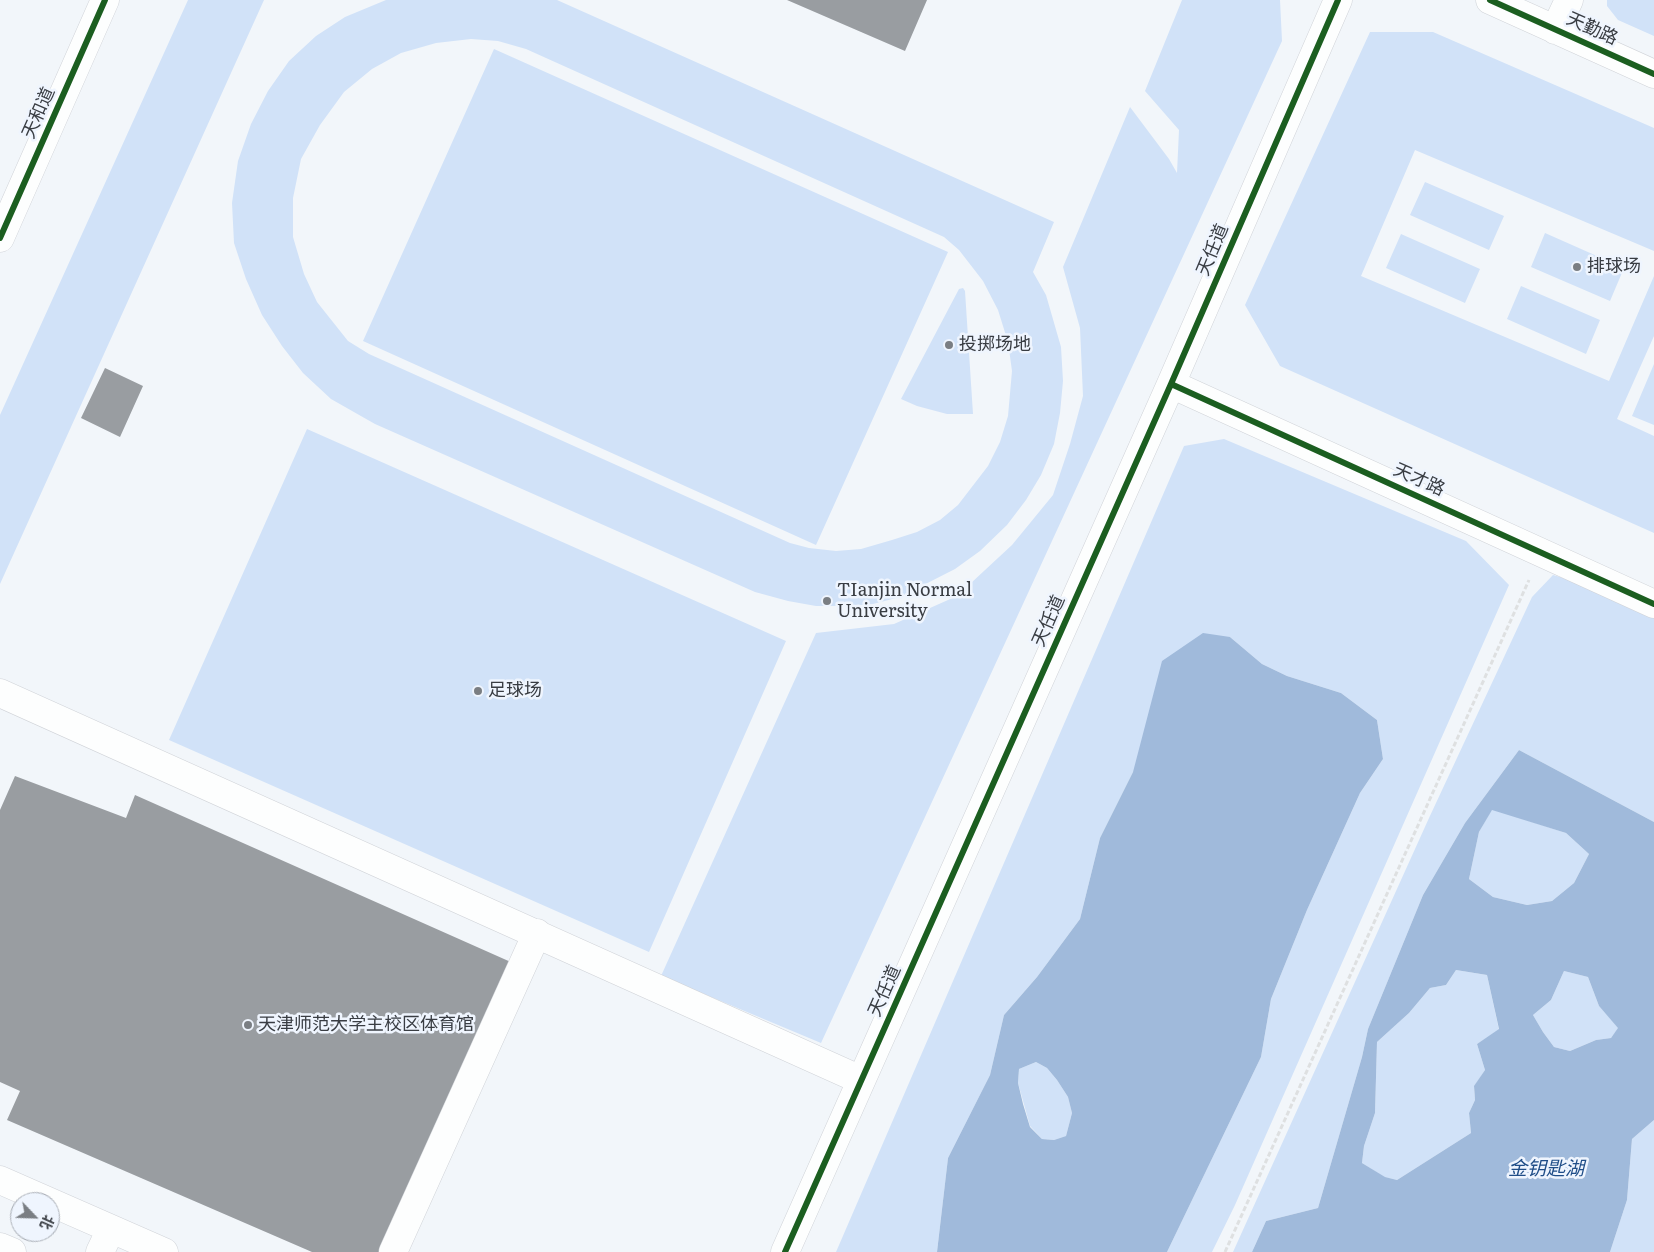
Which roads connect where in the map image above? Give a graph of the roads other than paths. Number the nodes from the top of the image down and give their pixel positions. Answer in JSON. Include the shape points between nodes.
{"nodes":[{"id":1,"x":105,"y":0,"type":"edge"},
{"id":2,"x":1338,"y":0,"type":"edge"},
{"id":3,"x":1490,"y":0,"type":"edge"},
{"id":4,"x":1569,"y":0,"type":"edge"},
{"id":5,"x":1555,"y":30,"type":"junction"},
{"id":6,"x":1654,"y":74,"type":"edge"},
{"id":7,"x":0,"y":238,"type":"edge"},
{"id":8,"x":1171,"y":384,"type":"junction"},
{"id":9,"x":1654,"y":604,"type":"edge"},
{"id":10,"x":0,"y":693,"type":"edge"},
{"id":11,"x":537,"y":933,"type":"junction"},
{"id":12,"x":861,"y":1080,"type":"junction"},
{"id":13,"x":0,"y":1180,"type":"edge"},
{"id":14,"x":106,"y":1240,"type":"edge"},
{"id":15,"x":0,"y":1247,"type":"edge"},
{"id":16,"x":12,"y":1252,"type":"edge"},
{"id":17,"x":164,"y":1252,"type":"edge"},
{"id":18,"x":393,"y":1252,"type":"edge"},
{"id":19,"x":785,"y":1252,"type":"edge"}],
"edges":[{"from":1,"to":7,"type":"street","name":"天和道"},
{"from":2,"to":8,"type":"street","name":"天任道"},
{"from":3,"to":5,"type":"street","name":"天勤路"},
{"from":4,"to":5,"type":"street"},
{"from":5,"to":6,"type":"street","name":"天勤路"},
{"from":8,"to":9,"type":"street","name":"天才路"},
{"from":8,"to":12,"type":"street","name":"天任道"},
{"from":10,"to":11,"type":"street"},
{"from":11,"to":12,"type":"street"},
{"from":11,"to":18,"type":"street"},
{"from":12,"to":19,"type":"street","name":"天任道"},
{"from":13,"to":14,"type":"street"},
{"from":14,"to":17,"type":"street"},
{"from":15,"to":16,"type":"street"}]}
